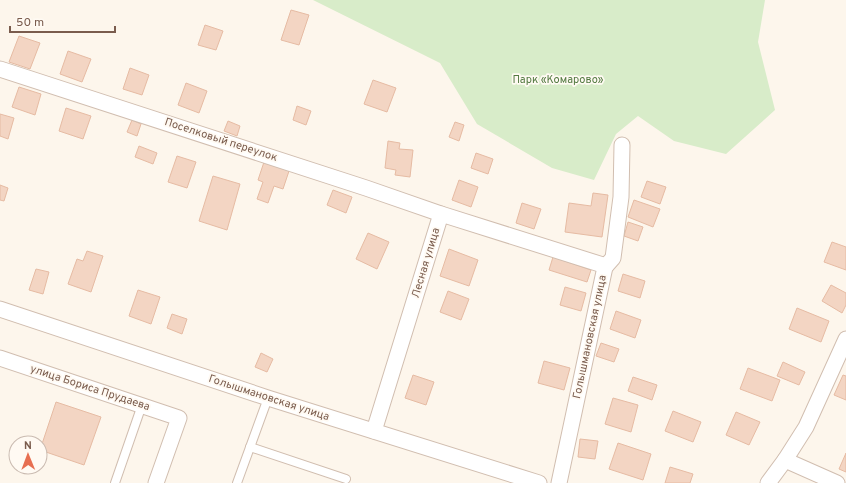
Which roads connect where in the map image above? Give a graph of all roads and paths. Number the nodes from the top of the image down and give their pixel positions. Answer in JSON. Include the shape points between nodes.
{"nodes":[{"id":1,"x":0,"y":69,"type":"edge"},
{"id":2,"x":622,"y":145,"type":"dead end"},
{"id":3,"x":441,"y":214,"type":"junction"},
{"id":4,"x":606,"y":266,"type":"junction"},
{"id":5,"x":0,"y":309,"type":"edge"},
{"id":6,"x":844,"y":348,"type":"edge"},
{"id":7,"x":0,"y":358,"type":"edge"},
{"id":8,"x":268,"y":398,"type":"junction"},
{"id":9,"x":142,"y":405,"type":"junction"},
{"id":10,"x":374,"y":431,"type":"junction"},
{"id":11,"x":250,"y":447,"type":"junction"},
{"id":12,"x":785,"y":460,"type":"junction"},
{"id":13,"x":346,"y":479,"type":"dead end"},
{"id":14,"x":115,"y":483,"type":"edge"},
{"id":15,"x":156,"y":483,"type":"edge"},
{"id":16,"x":237,"y":483,"type":"edge"},
{"id":17,"x":539,"y":483,"type":"edge"},
{"id":18,"x":559,"y":483,"type":"edge"},
{"id":19,"x":768,"y":483,"type":"edge"},
{"id":20,"x":837,"y":483,"type":"edge"}],
"edges":[{"from":1,"to":3,"type":"street","name":"Поселковый переулок"},
{"from":2,"to":4,"type":"street","name":"Голышмановская улица","via":[[621,197],[613,258]]},
{"from":3,"to":4,"type":"street","name":"Лесная улица"},
{"from":3,"to":10,"type":"street","name":"Лесная улица"},
{"from":4,"to":18,"type":"street","name":"Голышмановская улица"},
{"from":5,"to":8,"type":"street","name":"Голышмановская улица"},
{"from":6,"to":12,"type":"street","via":[[806,427]]},
{"from":7,"to":9,"type":"street","name":"улица Бориса Прудаева"},
{"from":8,"to":10,"type":"street","name":"Голышмановская улица"},
{"from":8,"to":11,"type":"lane"},
{"from":9,"to":14,"type":"lane"},
{"from":9,"to":15,"type":"street","name":"улица Бориса Прудаева","via":[[179,418]]},
{"from":10,"to":17,"type":"street","name":"Голышмановская улица"},
{"from":11,"to":13,"type":"lane"},
{"from":11,"to":16,"type":"lane"},
{"from":12,"to":19,"type":"street"},
{"from":12,"to":20,"type":"street"}]}
